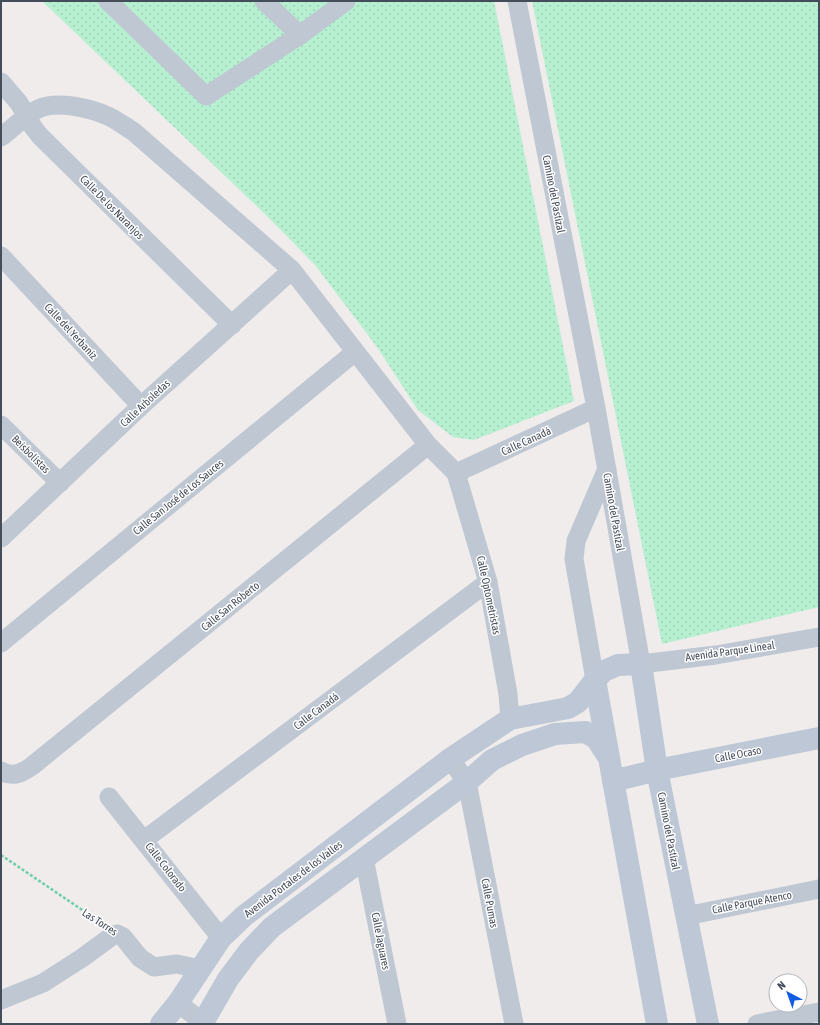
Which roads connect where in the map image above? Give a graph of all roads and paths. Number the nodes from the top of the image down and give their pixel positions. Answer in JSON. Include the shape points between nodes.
{"nodes":[{"id":1,"x":108,"y":1,"type":"edge"},
{"id":2,"x":264,"y":1,"type":"edge"},
{"id":3,"x":346,"y":1,"type":"edge"},
{"id":4,"x":517,"y":1,"type":"edge"},
{"id":5,"x":300,"y":35,"type":"junction"},
{"id":6,"x":1,"y":82,"type":"edge"},
{"id":7,"x":27,"y":116,"type":"junction"},
{"id":8,"x":1,"y":137,"type":"edge"},
{"id":9,"x":1,"y":256,"type":"edge"},
{"id":10,"x":292,"y":270,"type":"junction"},
{"id":11,"x":232,"y":325,"type":"junction"},
{"id":12,"x":355,"y":352,"type":"junction"},
{"id":13,"x":141,"y":406,"type":"junction"},
{"id":14,"x":596,"y":408,"type":"junction"},
{"id":15,"x":1,"y":425,"type":"edge"},
{"id":16,"x":428,"y":445,"type":"junction"},
{"id":17,"x":607,"y":469,"type":"junction"},
{"id":18,"x":456,"y":473,"type":"junction"},
{"id":19,"x":60,"y":483,"type":"junction"},
{"id":20,"x":1,"y":538,"type":"edge"},
{"id":21,"x":488,"y":582,"type":"junction"},
{"id":22,"x":819,"y":637,"type":"edge"},
{"id":23,"x":1,"y":643,"type":"edge"},
{"id":24,"x":641,"y":664,"type":"junction"},
{"id":25,"x":595,"y":680,"type":"junction"},
{"id":26,"x":510,"y":719,"type":"junction"},
{"id":27,"x":819,"y":738,"type":"edge"},
{"id":28,"x":609,"y":758,"type":"junction"},
{"id":29,"x":450,"y":759,"type":"junction"},
{"id":30,"x":657,"y":770,"type":"junction"},
{"id":31,"x":1,"y":772,"type":"edge"},
{"id":32,"x":613,"y":781,"type":"junction"},
{"id":33,"x":467,"y":782,"type":"junction"},
{"id":34,"x":109,"y":797,"type":"dead end"},
{"id":35,"x":144,"y":840,"type":"junction"},
{"id":36,"x":1,"y":855,"type":"edge"},
{"id":37,"x":364,"y":858,"type":"junction"},
{"id":38,"x":819,"y":889,"type":"edge"},
{"id":39,"x":686,"y":916,"type":"junction"},
{"id":40,"x":117,"y":934,"type":"junction"},
{"id":41,"x":221,"y":938,"type":"junction"},
{"id":42,"x":200,"y":969,"type":"junction"},
{"id":43,"x":1,"y":1000,"type":"edge"},
{"id":44,"x":178,"y":1003,"type":"junction"},
{"id":45,"x":819,"y":1012,"type":"edge"},
{"id":46,"x":161,"y":1024,"type":"edge"},
{"id":47,"x":203,"y":1024,"type":"edge"},
{"id":48,"x":397,"y":1024,"type":"edge"},
{"id":49,"x":514,"y":1024,"type":"edge"},
{"id":50,"x":657,"y":1024,"type":"edge"},
{"id":51,"x":708,"y":1024,"type":"edge"},
{"id":52,"x":757,"y":1024,"type":"edge"}],
"edges":[{"from":1,"to":5,"type":"street","via":[[206,96]]},
{"from":2,"to":5,"type":"street"},
{"from":3,"to":5,"type":"street"},
{"from":4,"to":14,"type":"street","name":"Camino del Pastizal"},
{"from":6,"to":7,"type":"street","name":"Calle De los Naranjos","via":[[19,102]]},
{"from":7,"to":8,"type":"street"},
{"from":7,"to":10,"type":"street","via":[[39,108],[67,105],[111,117],[134,132]]},
{"from":7,"to":11,"type":"street","name":"Calle De los Naranjos","via":[[40,136]]},
{"from":9,"to":13,"type":"street","name":"Calle del Yerbaniz"},
{"from":10,"to":11,"type":"street","name":"Calle Arboledas"},
{"from":10,"to":12,"type":"street"},
{"from":11,"to":13,"type":"street","name":"Calle Arboledas"},
{"from":12,"to":16,"type":"street"},
{"from":12,"to":23,"type":"street","name":"Calle San José de Los Sauces"},
{"from":13,"to":19,"type":"street","name":"Calle Arboledas"},
{"from":14,"to":17,"type":"street","name":"Camino del Pastizal"},
{"from":14,"to":18,"type":"street","name":"Calle Canadá"},
{"from":15,"to":19,"type":"street","name":"Beisbolistas"},
{"from":16,"to":18,"type":"street"},
{"from":16,"to":31,"type":"street","name":"Calle San Roberto","via":[[32,766],[21,773],[8,775]]},
{"from":17,"to":24,"type":"street","name":"Camino del Pastizal"},
{"from":17,"to":25,"type":"street","via":[[574,551]]},
{"from":18,"to":21,"type":"street","name":"Calle Optometristas"},
{"from":19,"to":20,"type":"street","name":"Calle Arboledas"},
{"from":21,"to":26,"type":"street","name":"Calle Optometristas"},
{"from":21,"to":35,"type":"street","name":"Calle Canadá"},
{"from":22,"to":24,"type":"street","name":"Avenida Parque Lineal"},
{"from":24,"to":25,"type":"street","via":[[618,665],[604,671]]},
{"from":24,"to":30,"type":"street","name":"Camino del Pastizal"},
{"from":25,"to":26,"type":"street","via":[[578,702],[568,708]]},
{"from":25,"to":28,"type":"street"},
{"from":26,"to":29,"type":"street","name":"Avenida Portales de los Valles"},
{"from":27,"to":30,"type":"street","name":"Calle Ocaso"},
{"from":28,"to":32,"type":"street"},
{"from":28,"to":33,"type":"street","via":[[596,738],[585,732],[555,734],[522,745],[492,760]]},
{"from":29,"to":33,"type":"street"},
{"from":29,"to":41,"type":"street","name":"Avenida Portales de los Valles","via":[[244,916]]},
{"from":30,"to":32,"type":"street","name":"Calle Ocaso"},
{"from":30,"to":39,"type":"street","name":"Camino del Pastizal"},
{"from":32,"to":50,"type":"street"},
{"from":33,"to":37,"type":"street"},
{"from":33,"to":49,"type":"street","name":"Calle Pumas"},
{"from":34,"to":35,"type":"street","name":"Calle Colorado"},
{"from":35,"to":41,"type":"street","name":"Calle Colorado"},
{"from":36,"to":40,"type":"path","name":"Las Torres"},
{"from":37,"to":47,"type":"street","via":[[272,927],[248,951],[228,979]]},
{"from":37,"to":48,"type":"street","name":"Calle Jaguares"},
{"from":38,"to":39,"type":"street","name":"Calle Parque Atenco"},
{"from":39,"to":51,"type":"street","name":"Camino del Pastizal"},
{"from":40,"to":42,"type":"street","name":"Las Torres","via":[[123,937],[140,958],[154,966],[177,964]]},
{"from":40,"to":43,"type":"street","via":[[43,982]]},
{"from":41,"to":42,"type":"street","name":"Avenida Portales de los Valles"},
{"from":42,"to":44,"type":"street","name":"Avenida Portales de los Valles"},
{"from":44,"to":46,"type":"street","name":"Avenida Portales de los Valles"},
{"from":44,"to":47,"type":"street"},
{"from":45,"to":52,"type":"street"}]}
